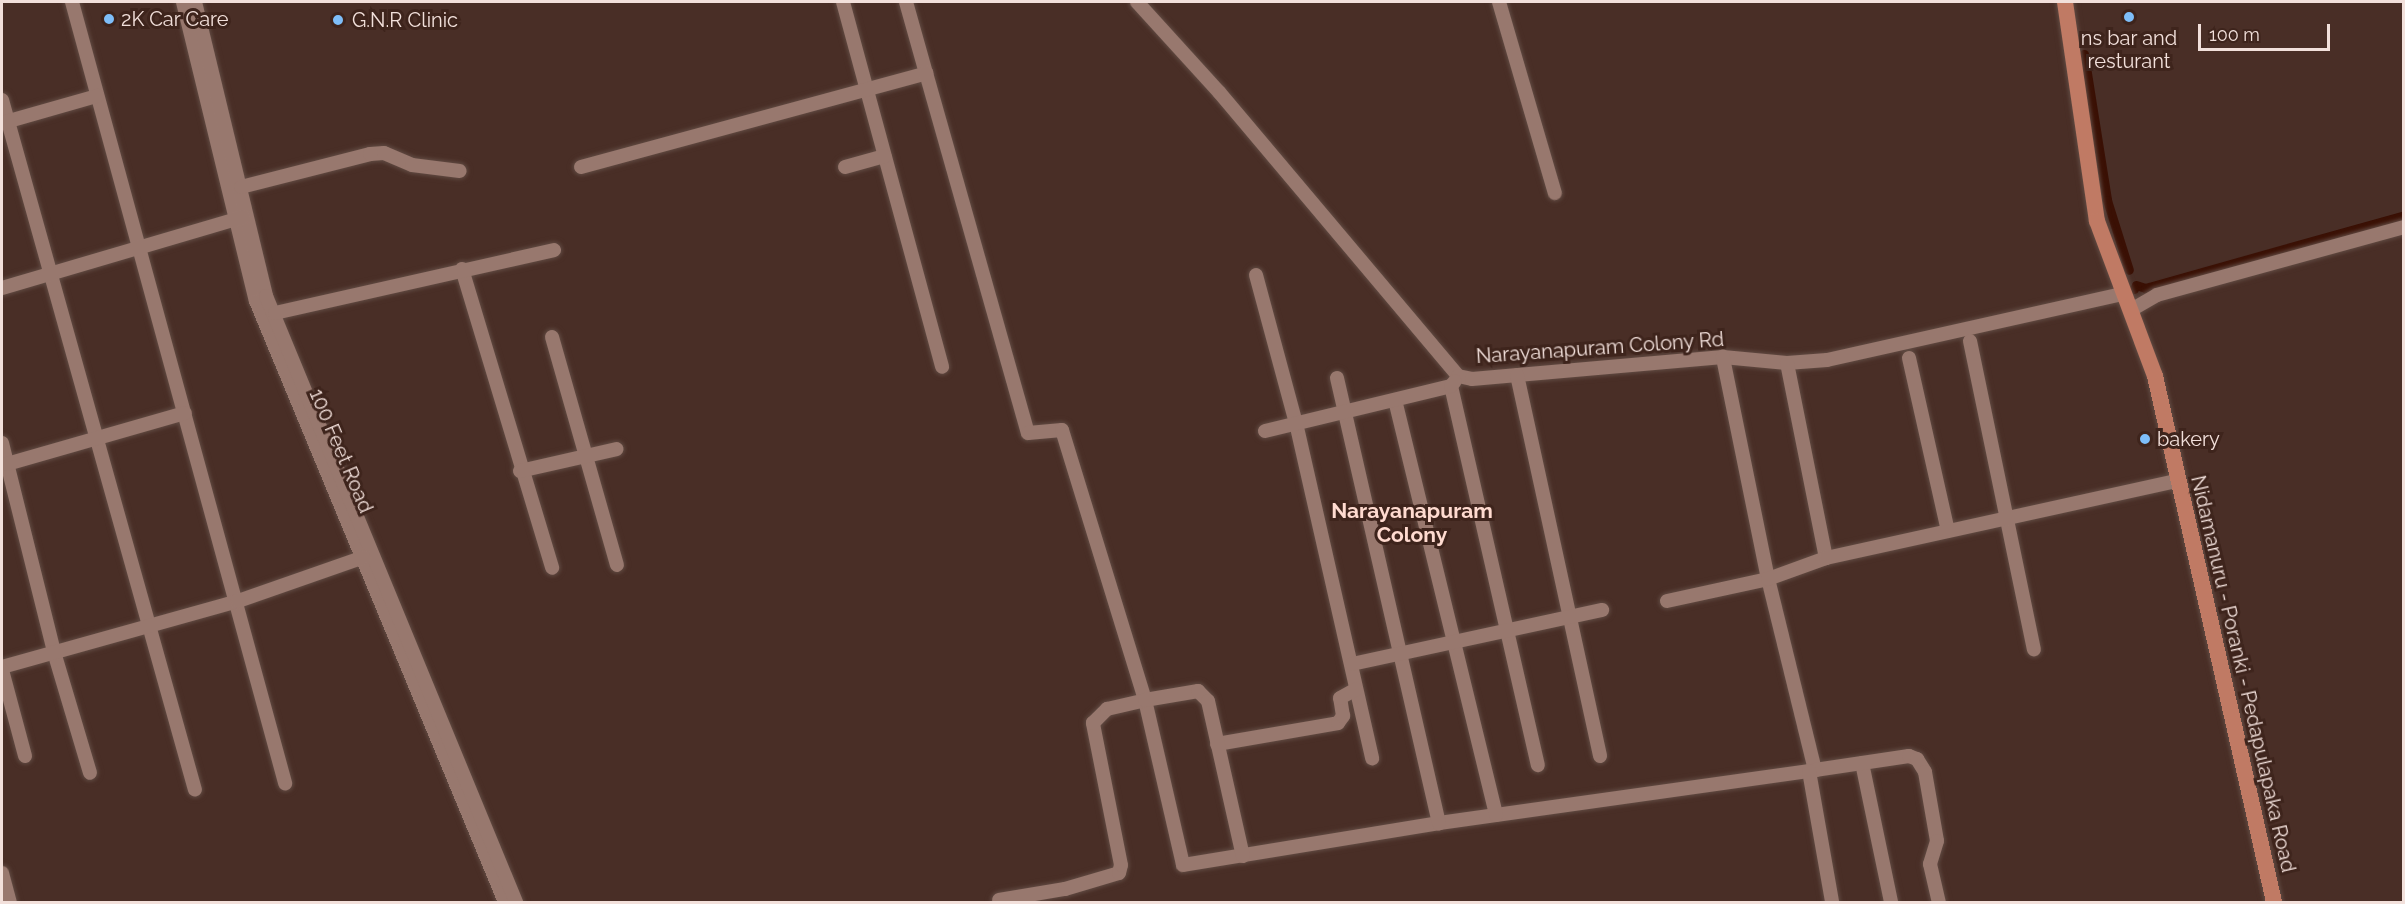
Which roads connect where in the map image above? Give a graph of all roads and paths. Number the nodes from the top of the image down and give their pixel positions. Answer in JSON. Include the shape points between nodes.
{"nodes":[{"id":1,"x":72,"y":2,"type":"edge"},
{"id":2,"x":183,"y":2,"type":"edge"},
{"id":3,"x":195,"y":2,"type":"edge"},
{"id":4,"x":843,"y":2,"type":"edge"},
{"id":5,"x":906,"y":2,"type":"edge"},
{"id":6,"x":1137,"y":2,"type":"edge"},
{"id":7,"x":1499,"y":2,"type":"edge"},
{"id":8,"x":2066,"y":2,"type":"edge"},
{"id":9,"x":926,"y":73,"type":"junction"},
{"id":10,"x":867,"y":90,"type":"junction"},
{"id":11,"x":97,"y":96,"type":"junction"},
{"id":12,"x":2,"y":100,"type":"edge"},
{"id":13,"x":4,"y":122,"type":"edge"},
{"id":14,"x":885,"y":156,"type":"junction"},
{"id":15,"x":582,"y":167,"type":"dead end"},
{"id":16,"x":845,"y":167,"type":"dead end"},
{"id":17,"x":460,"y":171,"type":"dead end"},
{"id":18,"x":241,"y":187,"type":"junction"},
{"id":19,"x":1555,"y":193,"type":"dead end"},
{"id":20,"x":242,"y":218,"type":"junction"},
{"id":21,"x":2403,"y":227,"type":"edge"},
{"id":22,"x":140,"y":246,"type":"junction"},
{"id":23,"x":554,"y":250,"type":"dead end"},
{"id":24,"x":462,"y":269,"type":"junction"},
{"id":25,"x":52,"y":272,"type":"junction"},
{"id":26,"x":1256,"y":275,"type":"dead end"},
{"id":27,"x":2,"y":288,"type":"edge"},
{"id":28,"x":2123,"y":294,"type":"junction"},
{"id":29,"x":2131,"y":310,"type":"junction"},
{"id":30,"x":274,"y":313,"type":"junction"},
{"id":31,"x":552,"y":337,"type":"dead end"},
{"id":32,"x":1970,"y":341,"type":"dead end"},
{"id":33,"x":1724,"y":357,"type":"junction"},
{"id":34,"x":1910,"y":358,"type":"dead end"},
{"id":35,"x":1787,"y":363,"type":"junction"},
{"id":36,"x":942,"y":368,"type":"dead end"},
{"id":37,"x":1517,"y":375,"type":"junction"},
{"id":38,"x":1337,"y":378,"type":"dead end"},
{"id":39,"x":1455,"y":381,"type":"junction"},
{"id":40,"x":1395,"y":400,"type":"junction"},
{"id":41,"x":1344,"y":411,"type":"junction"},
{"id":42,"x":184,"y":413,"type":"junction"},
{"id":43,"x":1296,"y":423,"type":"junction"},
{"id":44,"x":1264,"y":431,"type":"dead end"},
{"id":45,"x":98,"y":439,"type":"junction"},
{"id":46,"x":2,"y":443,"type":"edge"},
{"id":47,"x":617,"y":449,"type":"dead end"},
{"id":48,"x":586,"y":457,"type":"junction"},
{"id":49,"x":7,"y":464,"type":"junction"},
{"id":50,"x":520,"y":471,"type":"junction"},
{"id":51,"x":2177,"y":481,"type":"junction"},
{"id":52,"x":2008,"y":518,"type":"junction"},
{"id":53,"x":1948,"y":531,"type":"junction"},
{"id":54,"x":364,"y":557,"type":"junction"},
{"id":55,"x":1826,"y":558,"type":"junction"},
{"id":56,"x":617,"y":565,"type":"dead end"},
{"id":57,"x":552,"y":568,"type":"dead end"},
{"id":58,"x":1768,"y":579,"type":"junction"},
{"id":59,"x":238,"y":601,"type":"junction"},
{"id":60,"x":1667,"y":601,"type":"dead end"},
{"id":61,"x":1602,"y":610,"type":"dead end"},
{"id":62,"x":1568,"y":617,"type":"junction"},
{"id":63,"x":148,"y":627,"type":"junction"},
{"id":64,"x":1505,"y":631,"type":"junction"},
{"id":65,"x":1456,"y":642,"type":"junction"},
{"id":66,"x":2034,"y":649,"type":"dead end"},
{"id":67,"x":54,"y":652,"type":"junction"},
{"id":68,"x":1402,"y":652,"type":"junction"},
{"id":69,"x":1352,"y":664,"type":"junction"},
{"id":70,"x":2,"y":669,"type":"edge"},
{"id":71,"x":1356,"y":689,"type":"junction"},
{"id":72,"x":1145,"y":700,"type":"junction"},
{"id":73,"x":1217,"y":744,"type":"junction"},
{"id":74,"x":25,"y":756,"type":"dead end"},
{"id":75,"x":1600,"y":756,"type":"dead end"},
{"id":76,"x":1372,"y":758,"type":"dead end"},
{"id":77,"x":1862,"y":763,"type":"junction"},
{"id":78,"x":1538,"y":765,"type":"dead end"},
{"id":79,"x":1812,"y":771,"type":"junction"},
{"id":80,"x":90,"y":773,"type":"dead end"},
{"id":81,"x":285,"y":783,"type":"dead end"},
{"id":82,"x":195,"y":790,"type":"dead end"},
{"id":83,"x":1496,"y":815,"type":"junction"},
{"id":84,"x":1439,"y":823,"type":"junction"},
{"id":85,"x":1243,"y":856,"type":"junction"},
{"id":86,"x":2,"y":873,"type":"edge"},
{"id":87,"x":999,"y":900,"type":"dead end"},
{"id":88,"x":9,"y":903,"type":"edge"},
{"id":89,"x":505,"y":903,"type":"edge"},
{"id":90,"x":516,"y":903,"type":"edge"},
{"id":91,"x":1832,"y":903,"type":"edge"},
{"id":92,"x":1891,"y":903,"type":"edge"},
{"id":93,"x":1939,"y":903,"type":"edge"},
{"id":94,"x":2274,"y":903,"type":"edge"}],
"edges":[{"from":1,"to":11,"type":"street"},
{"from":2,"to":20,"type":"street","name":"100 Feet Road"},
{"from":3,"to":18,"type":"street","name":"100 Feet Road"},
{"from":4,"to":10,"type":"street"},
{"from":5,"to":9,"type":"street"},
{"from":6,"to":39,"type":"street","name":"Narayanapuram Colony Rd","via":[[1219,92]]},
{"from":7,"to":19,"type":"street"},
{"from":8,"to":28,"type":"main road","name":"Nidamanuru - Poranki - Pedapulapaka Road","via":[[2090,188],[2104,247]]},
{"from":9,"to":10,"type":"street"},
{"from":9,"to":72,"type":"street","via":[[1028,433],[1062,430]]},
{"from":10,"to":14,"type":"street"},
{"from":10,"to":15,"type":"street"},
{"from":11,"to":13,"type":"street"},
{"from":11,"to":22,"type":"street"},
{"from":12,"to":13,"type":"street"},
{"from":13,"to":25,"type":"street"},
{"from":14,"to":16,"type":"street"},
{"from":14,"to":36,"type":"street"},
{"from":17,"to":18,"type":"street","via":[[412,165],[384,153],[370,154]]},
{"from":18,"to":20,"type":"street","name":"100 Feet Road"},
{"from":20,"to":22,"type":"street"},
{"from":20,"to":30,"type":"street","name":"100 Feet Road"},
{"from":20,"to":54,"type":"street","name":"100 Feet Road","via":[[256,301]]},
{"from":21,"to":29,"type":"street","via":[[2157,295]]},
{"from":22,"to":25,"type":"street"},
{"from":22,"to":42,"type":"street"},
{"from":23,"to":24,"type":"street"},
{"from":24,"to":30,"type":"street"},
{"from":24,"to":50,"type":"street"},
{"from":25,"to":27,"type":"street"},
{"from":25,"to":45,"type":"street"},
{"from":26,"to":43,"type":"street"},
{"from":28,"to":29,"type":"main road","name":"Nidamanuru - Poranki - Pedapulapaka Road"},
{"from":28,"to":35,"type":"street","name":"Narayanapuram Colony Rd","via":[[1827,360]]},
{"from":29,"to":51,"type":"main road","name":"Nidamanuru - Poranki - Pedapulapaka Road","via":[[2155,376]]},
{"from":30,"to":90,"type":"street","name":"100 Feet Road"},
{"from":31,"to":48,"type":"street"},
{"from":32,"to":52,"type":"street"},
{"from":33,"to":35,"type":"street","name":"Narayanapuram Colony Rd"},
{"from":33,"to":37,"type":"street","name":"Narayanapuram Colony Rd"},
{"from":33,"to":58,"type":"street"},
{"from":34,"to":53,"type":"street"},
{"from":35,"to":55,"type":"street"},
{"from":37,"to":39,"type":"street","name":"Narayanapuram Colony Rd"},
{"from":37,"to":62,"type":"street"},
{"from":38,"to":41,"type":"street"},
{"from":39,"to":40,"type":"street"},
{"from":39,"to":64,"type":"street"},
{"from":40,"to":41,"type":"street"},
{"from":40,"to":65,"type":"street"},
{"from":41,"to":43,"type":"street"},
{"from":41,"to":68,"type":"street"},
{"from":42,"to":45,"type":"street"},
{"from":42,"to":59,"type":"street"},
{"from":43,"to":44,"type":"street"},
{"from":43,"to":69,"type":"street"},
{"from":45,"to":49,"type":"street"},
{"from":45,"to":63,"type":"street"},
{"from":46,"to":49,"type":"street"},
{"from":47,"to":48,"type":"street"},
{"from":48,"to":50,"type":"street"},
{"from":48,"to":56,"type":"street"},
{"from":49,"to":67,"type":"street"},
{"from":50,"to":57,"type":"street"},
{"from":51,"to":52,"type":"street"},
{"from":51,"to":94,"type":"main road","name":"Nidamanuru - Poranki - Pedapulapaka Road"},
{"from":52,"to":53,"type":"street"},
{"from":52,"to":66,"type":"street"},
{"from":53,"to":55,"type":"street"},
{"from":54,"to":59,"type":"street"},
{"from":54,"to":89,"type":"street","name":"100 Feet Road"},
{"from":55,"to":58,"type":"street"},
{"from":58,"to":60,"type":"street"},
{"from":58,"to":79,"type":"street"},
{"from":59,"to":63,"type":"street"},
{"from":59,"to":81,"type":"street"},
{"from":61,"to":62,"type":"street"},
{"from":62,"to":64,"type":"street"},
{"from":62,"to":75,"type":"street"},
{"from":63,"to":67,"type":"street"},
{"from":63,"to":82,"type":"street"},
{"from":64,"to":65,"type":"street"},
{"from":64,"to":78,"type":"street"},
{"from":65,"to":68,"type":"street"},
{"from":65,"to":83,"type":"street"},
{"from":67,"to":70,"type":"street"},
{"from":67,"to":80,"type":"street"},
{"from":68,"to":69,"type":"street"},
{"from":68,"to":84,"type":"street"},
{"from":69,"to":71,"type":"street"},
{"from":70,"to":74,"type":"street"},
{"from":71,"to":73,"type":"street","via":[[1340,698],[1342,719],[1338,723]]},
{"from":71,"to":76,"type":"street"},
{"from":72,"to":73,"type":"street","via":[[1198,691],[1208,701]]},
{"from":72,"to":85,"type":"street","via":[[1180,863]]},
{"from":72,"to":87,"type":"street","via":[[1107,709],[1093,723],[1121,865],[1119,873],[1065,890]]},
{"from":73,"to":85,"type":"street"},
{"from":77,"to":79,"type":"street"},
{"from":77,"to":92,"type":"street"},
{"from":77,"to":93,"type":"street","via":[[1914,756],[1920,763],[1937,841],[1930,864]]},
{"from":79,"to":83,"type":"street"},
{"from":79,"to":91,"type":"street"},
{"from":83,"to":84,"type":"street"},
{"from":84,"to":85,"type":"street"},
{"from":86,"to":88,"type":"street"}]}
